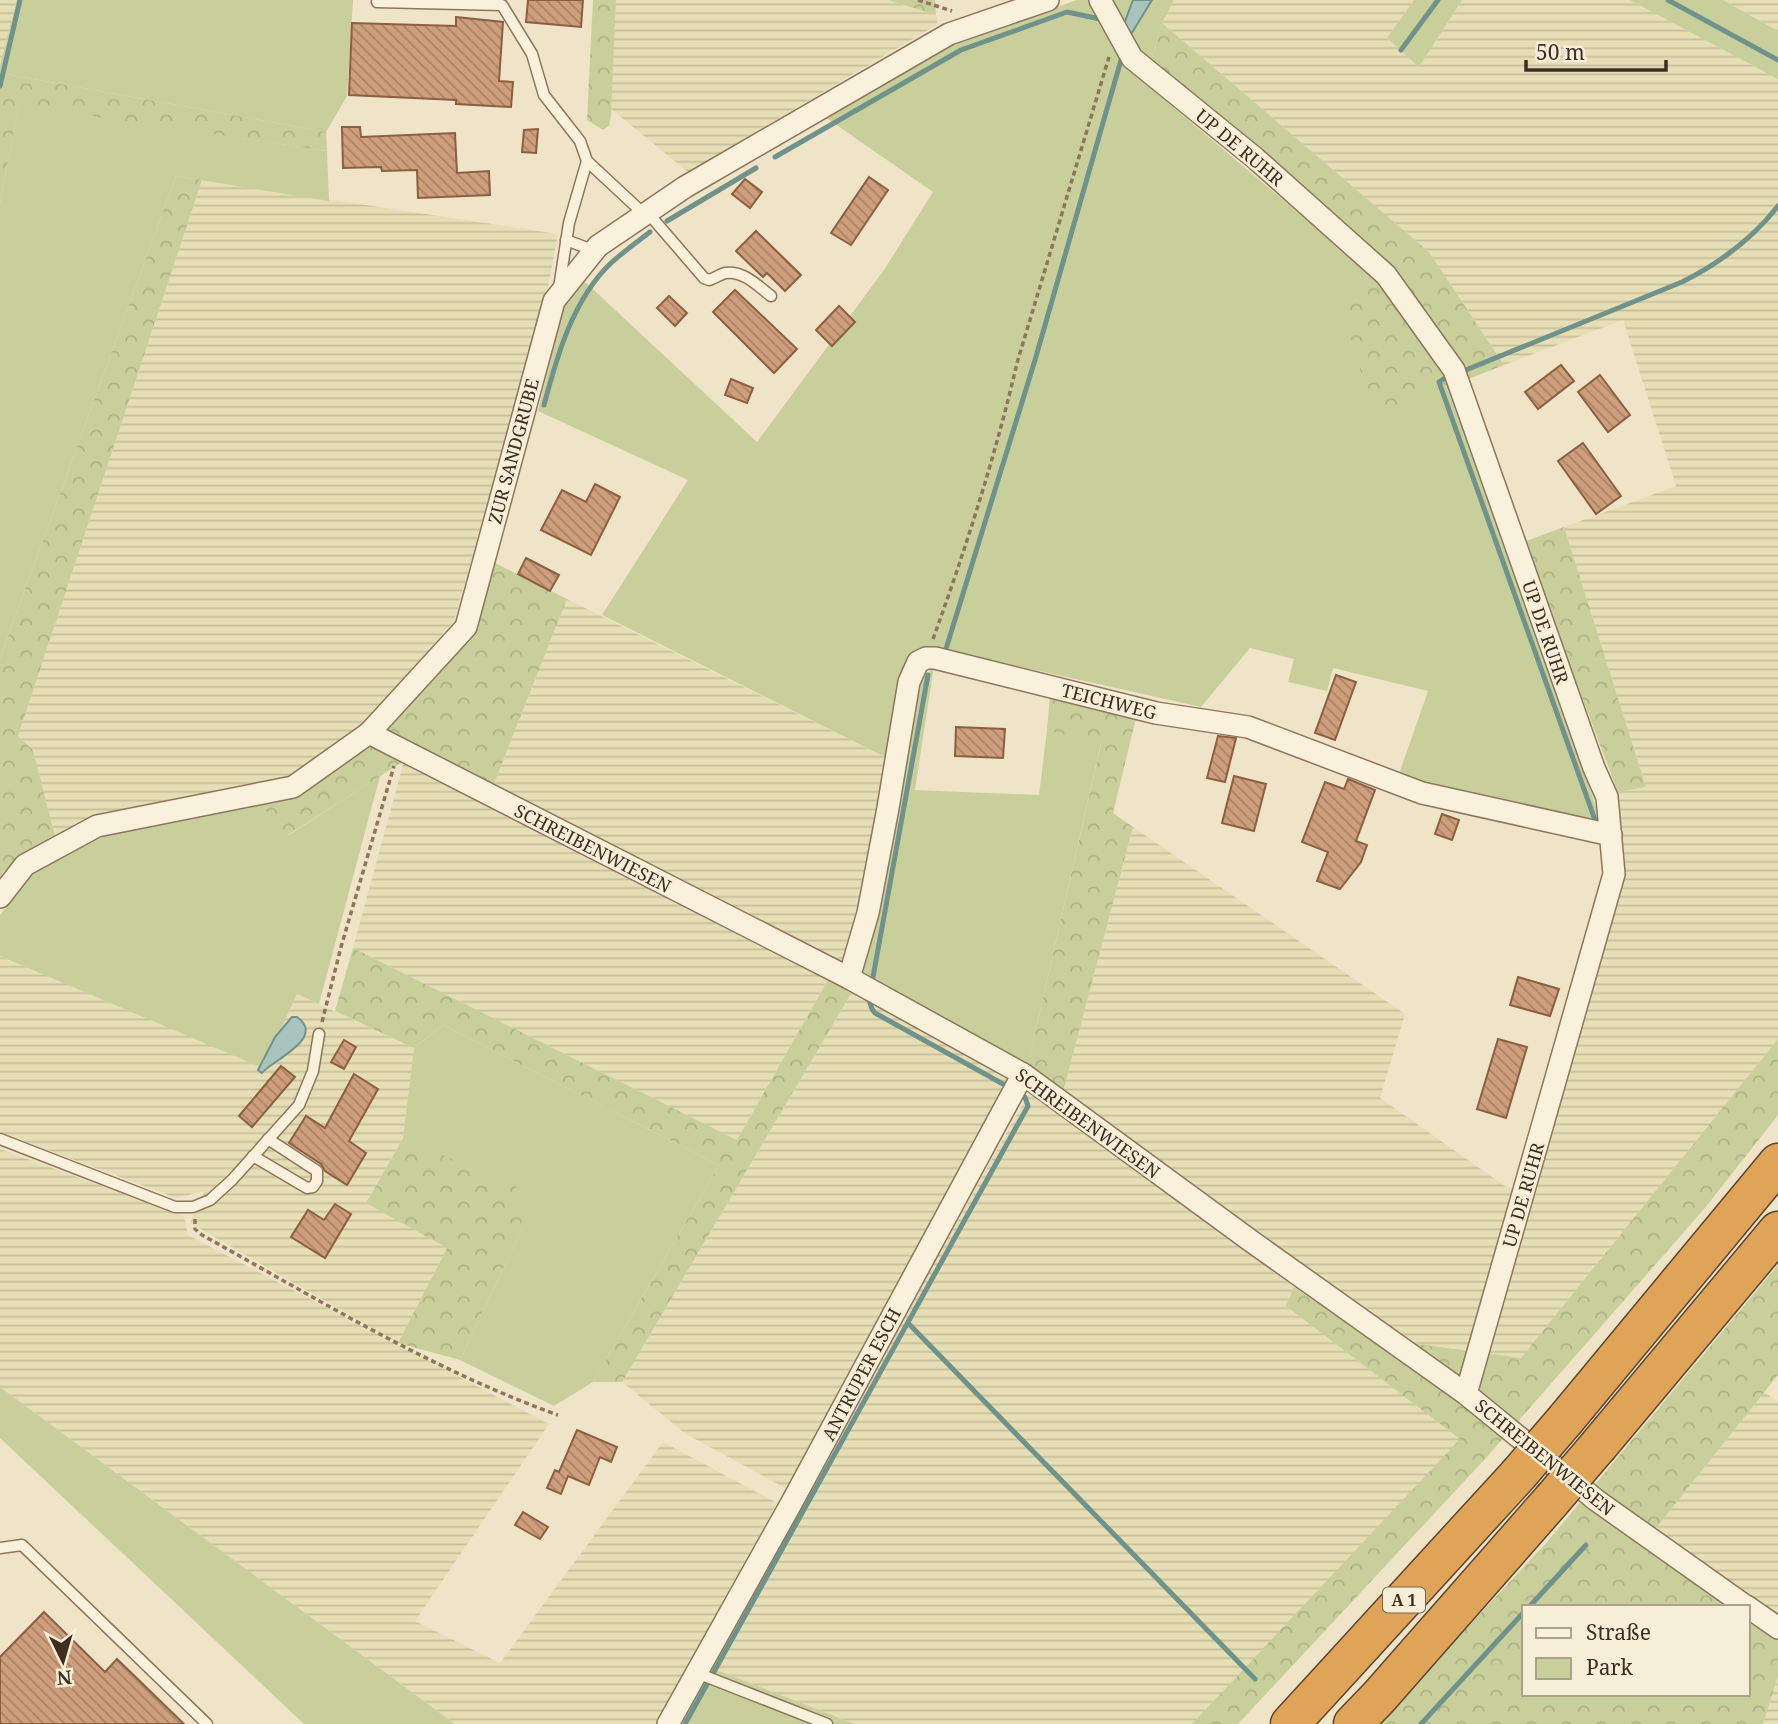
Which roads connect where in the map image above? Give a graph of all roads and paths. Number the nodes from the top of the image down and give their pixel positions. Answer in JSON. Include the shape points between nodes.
{"nodes":[{"id":1,"x":1048,"y":0,"type":"edge"},
{"id":2,"x":1100,"y":0,"type":"edge"},
{"id":3,"x":377,"y":2,"type":"dead end"},
{"id":4,"x":1117,"y":31,"type":"junction"},
{"id":5,"x":587,"y":161,"type":"junction"},
{"id":6,"x":646,"y":214,"type":"junction"},
{"id":7,"x":566,"y":240,"type":"junction"},
{"id":8,"x":595,"y":251,"type":"junction"},
{"id":9,"x":771,"y":296,"type":"dead end"},
{"id":10,"x":557,"y":298,"type":"junction"},
{"id":11,"x":926,"y":657,"type":"junction"},
{"id":12,"x":369,"y":733,"type":"junction"},
{"id":13,"x":399,"y":748,"type":"junction"},
{"id":14,"x":1611,"y":835,"type":"junction"},
{"id":15,"x":0,"y":897,"type":"edge"},
{"id":16,"x":849,"y":978,"type":"junction"},
{"id":17,"x":319,"y":1034,"type":"joint"},
{"id":18,"x":1023,"y":1074,"type":"junction"},
{"id":19,"x":0,"y":1139,"type":"edge"},
{"id":20,"x":268,"y":1139,"type":"junction"},
{"id":21,"x":253,"y":1156,"type":"junction"},
{"id":22,"x":1778,"y":1163,"type":"edge"},
{"id":23,"x":204,"y":1202,"type":"junction"},
{"id":24,"x":1778,"y":1231,"type":"edge"},
{"id":25,"x":1466,"y":1394,"type":"junction"},
{"id":26,"x":558,"y":1415,"type":"dead end"},
{"id":27,"x":0,"y":1548,"type":"edge"},
{"id":28,"x":1745,"y":1605,"type":"edge"},
{"id":29,"x":1750,"y":1608,"type":"edge"},
{"id":30,"x":1778,"y":1629,"type":"edge"},
{"id":31,"x":697,"y":1673,"type":"junction"},
{"id":32,"x":207,"y":1724,"type":"edge"},
{"id":33,"x":668,"y":1724,"type":"edge"},
{"id":34,"x":827,"y":1724,"type":"edge"},
{"id":35,"x":1290,"y":1724,"type":"edge"},
{"id":36,"x":1353,"y":1724,"type":"edge"}],
"edges":[{"from":1,"to":6,"type":"street","name":"ZUR SANDGRUBE","via":[[949,34]]},
{"from":2,"to":4,"type":"street","name":"UP DE RUHR"},
{"from":3,"to":5,"type":"lane","via":[[502,5],[532,54],[544,95],[580,141]]},
{"from":4,"to":11,"type":"path","via":[[953,581]]},
{"from":4,"to":14,"type":"street","name":"UP DE RUHR","via":[[1132,58],[1255,158],[1386,275],[1454,370],[1607,797]]},
{"from":5,"to":6,"type":"lane"},
{"from":5,"to":7,"type":"lane"},
{"from":6,"to":8,"type":"street","name":"ZUR SANDGRUBE"},
{"from":6,"to":9,"type":"lane","via":[[704,278],[735,273]]},
{"from":7,"to":8,"type":"lane"},
{"from":7,"to":10,"type":"lane"},
{"from":8,"to":10,"type":"street","name":"ZUR SANDGRUBE"},
{"from":10,"to":12,"type":"street","name":"ZUR SANDGRUBE","via":[[466,627]]},
{"from":11,"to":14,"type":"street","name":"TEICHWEG","via":[[1156,713],[1248,727],[1422,793]]},
{"from":11,"to":16,"type":"street","via":[[918,662],[909,682],[867,913]]},
{"from":12,"to":13,"type":"street","name":"SCHREIBENWIESEN"},
{"from":12,"to":15,"type":"street","name":"ZUR SANDGRUBE","via":[[292,787],[97,826],[25,864]]},
{"from":13,"to":16,"type":"street","name":"SCHREIBENWIESEN"},
{"from":13,"to":17,"type":"path"},
{"from":14,"to":25,"type":"street","name":"UP DE RUHR","via":[[1614,874]]},
{"from":16,"to":18,"type":"street","name":"SCHREIBENWIESEN"},
{"from":17,"to":20,"type":"lane","via":[[313,1071],[299,1105]]},
{"from":18,"to":25,"type":"street","name":"SCHREIBENWIESEN"},
{"from":18,"to":31,"type":"street","name":"ANTRUPER ESCH"},
{"from":19,"to":23,"type":"lane","via":[[175,1207]]},
{"from":20,"to":21,"type":"lane"},
{"from":20,"to":21,"type":"lane","via":[[317,1171],[313,1187],[307,1188]]},
{"from":21,"to":23,"type":"lane"},
{"from":22,"to":35,"type":"highway","number":"A 1","bridge":true,"via":[[1518,1475]]},
{"from":23,"to":26,"type":"path","via":[[195,1217],[195,1229],[202,1235],[432,1362]]},
{"from":24,"to":36,"type":"highway","number":"A 1","bridge":true,"via":[[1552,1500]]},
{"from":25,"to":28,"type":"street","name":"SCHREIBENWIESEN","via":[[1596,1500]]},
{"from":27,"to":32,"type":"lane","via":[[22,1545]]},
{"from":29,"to":30,"type":"street","name":"SCHREIBENWIESEN"},
{"from":31,"to":33,"type":"street","name":"ANTRUPER ESCH"},
{"from":31,"to":34,"type":"lane"}]}
